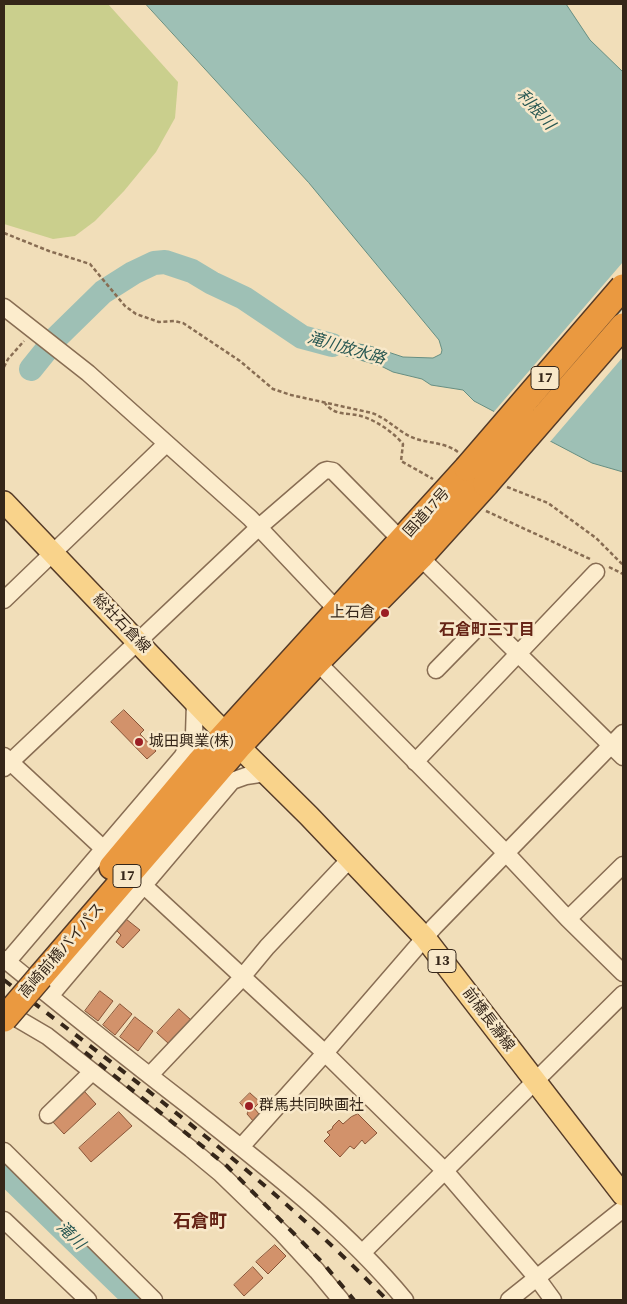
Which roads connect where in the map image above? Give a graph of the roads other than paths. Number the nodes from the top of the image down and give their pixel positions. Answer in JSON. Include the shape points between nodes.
{"nodes":[{"id":1,"x":623,"y":287,"type":"edge"},
{"id":2,"x":4,"y":307,"type":"edge"},
{"id":3,"x":623,"y":326,"type":"edge"},
{"id":4,"x":166,"y":444,"type":"junction"},
{"id":5,"x":4,"y":502,"type":"edge"},
{"id":6,"x":258,"y":528,"type":"junction"},
{"id":7,"x":411,"y":549,"type":"junction"},
{"id":8,"x":54,"y":553,"type":"junction"},
{"id":9,"x":599,"y":566,"type":"road end"},
{"id":10,"x":4,"y":600,"type":"edge"},
{"id":11,"x":338,"y":611,"type":"junction"},
{"id":12,"x":484,"y":621,"type":"junction"},
{"id":13,"x":138,"y":642,"type":"junction"},
{"id":14,"x":518,"y":653,"type":"junction"},
{"id":15,"x":317,"y":662,"type":"junction"},
{"id":16,"x":436,"y":670,"type":"dead end"},
{"id":17,"x":194,"y":702,"type":"junction"},
{"id":18,"x":623,"y":732,"type":"edge"},
{"id":19,"x":232,"y":740,"type":"junction"},
{"id":20,"x":611,"y":745,"type":"junction"},
{"id":21,"x":623,"y":757,"type":"edge"},
{"id":22,"x":6,"y":762,"type":"edge"},
{"id":23,"x":415,"y":762,"type":"junction"},
{"id":24,"x":266,"y":773,"type":"junction"},
{"id":25,"x":106,"y":851,"type":"junction"},
{"id":26,"x":506,"y":853,"type":"junction"},
{"id":27,"x":350,"y":860,"type":"junction"},
{"id":28,"x":623,"y":865,"type":"edge"},
{"id":29,"x":142,"y":883,"type":"junction"},
{"id":30,"x":568,"y":919,"type":"junction"},
{"id":31,"x":425,"y":938,"type":"junction"},
{"id":32,"x":26,"y":972,"type":"edge"},
{"id":33,"x":623,"y":973,"type":"edge"},
{"id":34,"x":243,"y":976,"type":"junction"},
{"id":35,"x":623,"y":994,"type":"edge"},
{"id":36,"x":4,"y":995,"type":"edge"},
{"id":37,"x":4,"y":1008,"type":"edge"},
{"id":38,"x":4,"y":1019,"type":"edge"},
{"id":39,"x":325,"y":1054,"type":"junction"},
{"id":40,"x":92,"y":1072,"type":"junction"},
{"id":41,"x":150,"y":1075,"type":"junction"},
{"id":42,"x":535,"y":1083,"type":"junction"},
{"id":43,"x":48,"y":1115,"type":"dead end"},
{"id":44,"x":241,"y":1147,"type":"junction"},
{"id":45,"x":4,"y":1151,"type":"edge"},
{"id":46,"x":445,"y":1171,"type":"junction"},
{"id":47,"x":623,"y":1195,"type":"edge"},
{"id":48,"x":623,"y":1209,"type":"edge"},
{"id":49,"x":4,"y":1220,"type":"edge"},
{"id":50,"x":363,"y":1252,"type":"junction"},
{"id":51,"x":536,"y":1278,"type":"junction"},
{"id":52,"x":88,"y":1300,"type":"edge"},
{"id":53,"x":154,"y":1300,"type":"edge"},
{"id":54,"x":341,"y":1300,"type":"edge"},
{"id":55,"x":405,"y":1300,"type":"edge"},
{"id":56,"x":509,"y":1300,"type":"edge"},
{"id":57,"x":553,"y":1300,"type":"edge"}],
"edges":[{"from":1,"to":7,"type":"highway","name":"国道17号","number":"17","bridge":true,"via":[[464,461]]},
{"from":2,"to":4,"type":"street","via":[[68,356]]},
{"from":3,"to":7,"type":"highway","name":"国道17号","number":"17","bridge":true,"via":[[495,484]]},
{"from":4,"to":6,"type":"street"},
{"from":4,"to":8,"type":"street"},
{"from":5,"to":8,"type":"main road","name":"総社石倉線"},
{"from":6,"to":7,"type":"street","via":[[329,470]]},
{"from":6,"to":11,"type":"street"},
{"from":6,"to":13,"type":"street"},
{"from":7,"to":11,"type":"highway","name":"国道17号","number":"17"},
{"from":7,"to":12,"type":"street"},
{"from":7,"to":15,"type":"highway","name":"国道17号","number":"17"},
{"from":8,"to":10,"type":"street"},
{"from":8,"to":13,"type":"main road","name":"総社石倉線"},
{"from":9,"to":14,"type":"street"},
{"from":11,"to":19,"type":"highway","name":"国道17号","number":"17"},
{"from":12,"to":14,"type":"street"},
{"from":12,"to":16,"type":"street"},
{"from":13,"to":17,"type":"main road","name":"総社石倉線"},
{"from":13,"to":22,"type":"street"},
{"from":14,"to":20,"type":"street"},
{"from":14,"to":23,"type":"street"},
{"from":15,"to":19,"type":"highway","name":"国道17号","number":"17"},
{"from":15,"to":23,"type":"street"},
{"from":17,"to":19,"type":"main road","name":"総社石倉線"},
{"from":17,"to":25,"type":"street","via":[[195,729],[186,752]]},
{"from":18,"to":20,"type":"street"},
{"from":19,"to":24,"type":"main road","name":"前橋長瀞線","number":"13"},
{"from":19,"to":32,"type":"highway","name":"高崎前橋バイパス","number":"17","via":[[192,771]]},
{"from":20,"to":21,"type":"street"},
{"from":20,"to":26,"type":"street"},
{"from":22,"to":25,"type":"street"},
{"from":23,"to":26,"type":"street"},
{"from":24,"to":27,"type":"main road","name":"前橋長瀞線","number":"13"},
{"from":24,"to":29,"type":"street","via":[[232,781]]},
{"from":25,"to":32,"type":"street"},
{"from":26,"to":30,"type":"street"},
{"from":26,"to":31,"type":"street"},
{"from":27,"to":31,"type":"main road","name":"前橋長瀞線","number":"13"},
{"from":27,"to":34,"type":"street"},
{"from":28,"to":30,"type":"street"},
{"from":29,"to":32,"type":"street"},
{"from":29,"to":34,"type":"street"},
{"from":30,"to":33,"type":"street"},
{"from":31,"to":39,"type":"street"},
{"from":31,"to":42,"type":"main road","name":"前橋長瀞線","number":"13"},
{"from":32,"to":36,"type":"highway","name":"高崎前橋バイパス","number":"17"},
{"from":32,"to":38,"type":"highway","name":"高崎前橋バイパス","number":"17","bridge":true},
{"from":32,"to":41,"type":"street"},
{"from":34,"to":39,"type":"street"},
{"from":34,"to":41,"type":"street"},
{"from":35,"to":42,"type":"street"},
{"from":37,"to":40,"type":"street","via":[[47,1036]]},
{"from":39,"to":44,"type":"street"},
{"from":39,"to":46,"type":"street"},
{"from":40,"to":43,"type":"street"},
{"from":40,"to":54,"type":"street","via":[[220,1173],[282,1233]]},
{"from":41,"to":44,"type":"street"},
{"from":42,"to":46,"type":"street"},
{"from":42,"to":47,"type":"main road","name":"前橋長瀞線","number":"13"},
{"from":44,"to":50,"type":"street"},
{"from":45,"to":53,"type":"street"},
{"from":46,"to":50,"type":"street"},
{"from":46,"to":51,"type":"street"},
{"from":48,"to":51,"type":"street"},
{"from":49,"to":52,"type":"street"},
{"from":50,"to":55,"type":"street"},
{"from":51,"to":56,"type":"street"},
{"from":51,"to":57,"type":"street"}]}
